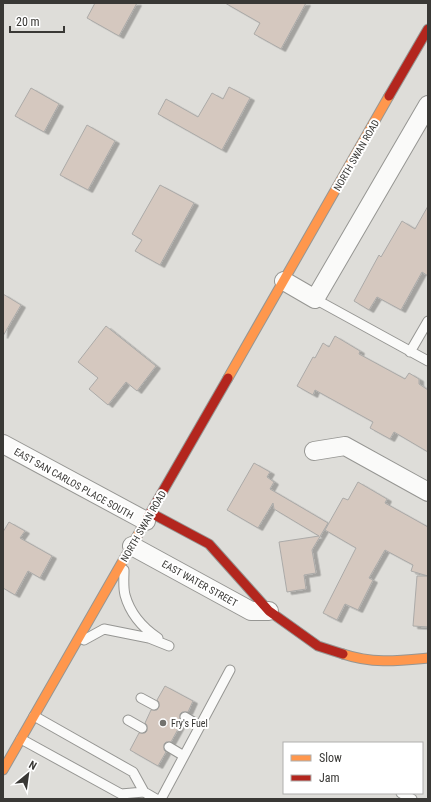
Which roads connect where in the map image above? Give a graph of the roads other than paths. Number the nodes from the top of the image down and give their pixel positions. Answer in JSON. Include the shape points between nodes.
{"nodes":[{"id":1,"x":428,"y":29,"type":"edge"},
{"id":2,"x":428,"y":105,"type":"edge"},
{"id":3,"x":284,"y":281,"type":"junction"},
{"id":4,"x":314,"y":298,"type":"junction"},
{"id":5,"x":428,"y":321,"type":"edge"},
{"id":6,"x":410,"y":352,"type":"junction"},
{"id":7,"x":428,"y":361,"type":"edge"},
{"id":8,"x":3,"y":444,"type":"edge"},
{"id":9,"x":314,"y":451,"type":"dead end"},
{"id":10,"x":428,"y":492,"type":"edge"},
{"id":11,"x":148,"y":517,"type":"junction"},
{"id":12,"x":132,"y":546,"type":"junction"},
{"id":13,"x":123,"y":561,"type":"junction"},
{"id":14,"x":269,"y":611,"type":"junction"},
{"id":15,"x":428,"y":658,"type":"edge"},
{"id":16,"x":65,"y":662,"type":"junction"},
{"id":17,"x":230,"y":670,"type":"dead end"},
{"id":18,"x":141,"y":698,"type":"dead end"},
{"id":19,"x":154,"y":705,"type":"dead end"},
{"id":20,"x":34,"y":716,"type":"junction"},
{"id":21,"x":185,"y":718,"type":"dead end"},
{"id":22,"x":128,"y":720,"type":"dead end"},
{"id":23,"x":200,"y":726,"type":"junction"},
{"id":24,"x":142,"y":728,"type":"dead end"},
{"id":25,"x":21,"y":739,"type":"junction"},
{"id":26,"x":169,"y":747,"type":"dead end"},
{"id":27,"x":184,"y":756,"type":"junction"},
{"id":28,"x":3,"y":770,"type":"edge"},
{"id":29,"x":144,"y":792,"type":"junction"},
{"id":30,"x":403,"y":794,"type":"edge"},
{"id":31,"x":156,"y":799,"type":"edge"},
{"id":32,"x":161,"y":799,"type":"edge"},
{"id":33,"x":412,"y":799,"type":"edge"}],
"edges":[{"from":1,"to":3,"type":"main road","name":"NORTH SWAN ROAD"},
{"from":2,"to":4,"type":"street"},
{"from":3,"to":4,"type":"street"},
{"from":3,"to":11,"type":"main road","name":"NORTH SWAN ROAD"},
{"from":4,"to":6,"type":"lane"},
{"from":5,"to":6,"type":"lane"},
{"from":6,"to":7,"type":"lane"},
{"from":8,"to":11,"type":"street","name":"EAST SAN CARLOS PLACE SOUTH"},
{"from":9,"to":10,"type":"street","via":[[345,446]]},
{"from":11,"to":12,"type":"main road","name":"NORTH SWAN ROAD"},
{"from":11,"to":14,"type":"main road","name":"EAST WATER STREET","via":[[208,544]]},
{"from":12,"to":13,"type":"main road","name":"NORTH SWAN ROAD"},
{"from":12,"to":14,"type":"street","name":"EAST WATER STREET","via":[[251,611]]},
{"from":13,"to":16,"type":"main road","name":"NORTH SWAN ROAD"},
{"from":13,"to":16,"type":"lane","via":[[125,594],[131,611],[149,631],[170,646],[149,638],[104,629],[84,639]]},
{"from":14,"to":15,"type":"main road","name":"EAST WATER STREET","via":[[318,646],[354,658],[386,662]]},
{"from":16,"to":20,"type":"main road","name":"NORTH SWAN ROAD"},
{"from":17,"to":23,"type":"lane"},
{"from":18,"to":19,"type":"lane"},
{"from":20,"to":25,"type":"main road","name":"NORTH SWAN ROAD"},
{"from":20,"to":29,"type":"lane","via":[[132,772]]},
{"from":21,"to":23,"type":"lane"},
{"from":22,"to":24,"type":"lane"},
{"from":23,"to":27,"type":"lane"},
{"from":25,"to":28,"type":"main road","name":"NORTH SWAN ROAD"},
{"from":25,"to":29,"type":"lane","via":[[121,794]]},
{"from":26,"to":27,"type":"lane"},
{"from":27,"to":32,"type":"lane"},
{"from":29,"to":31,"type":"lane"},
{"from":30,"to":33,"type":"lane"}]}
